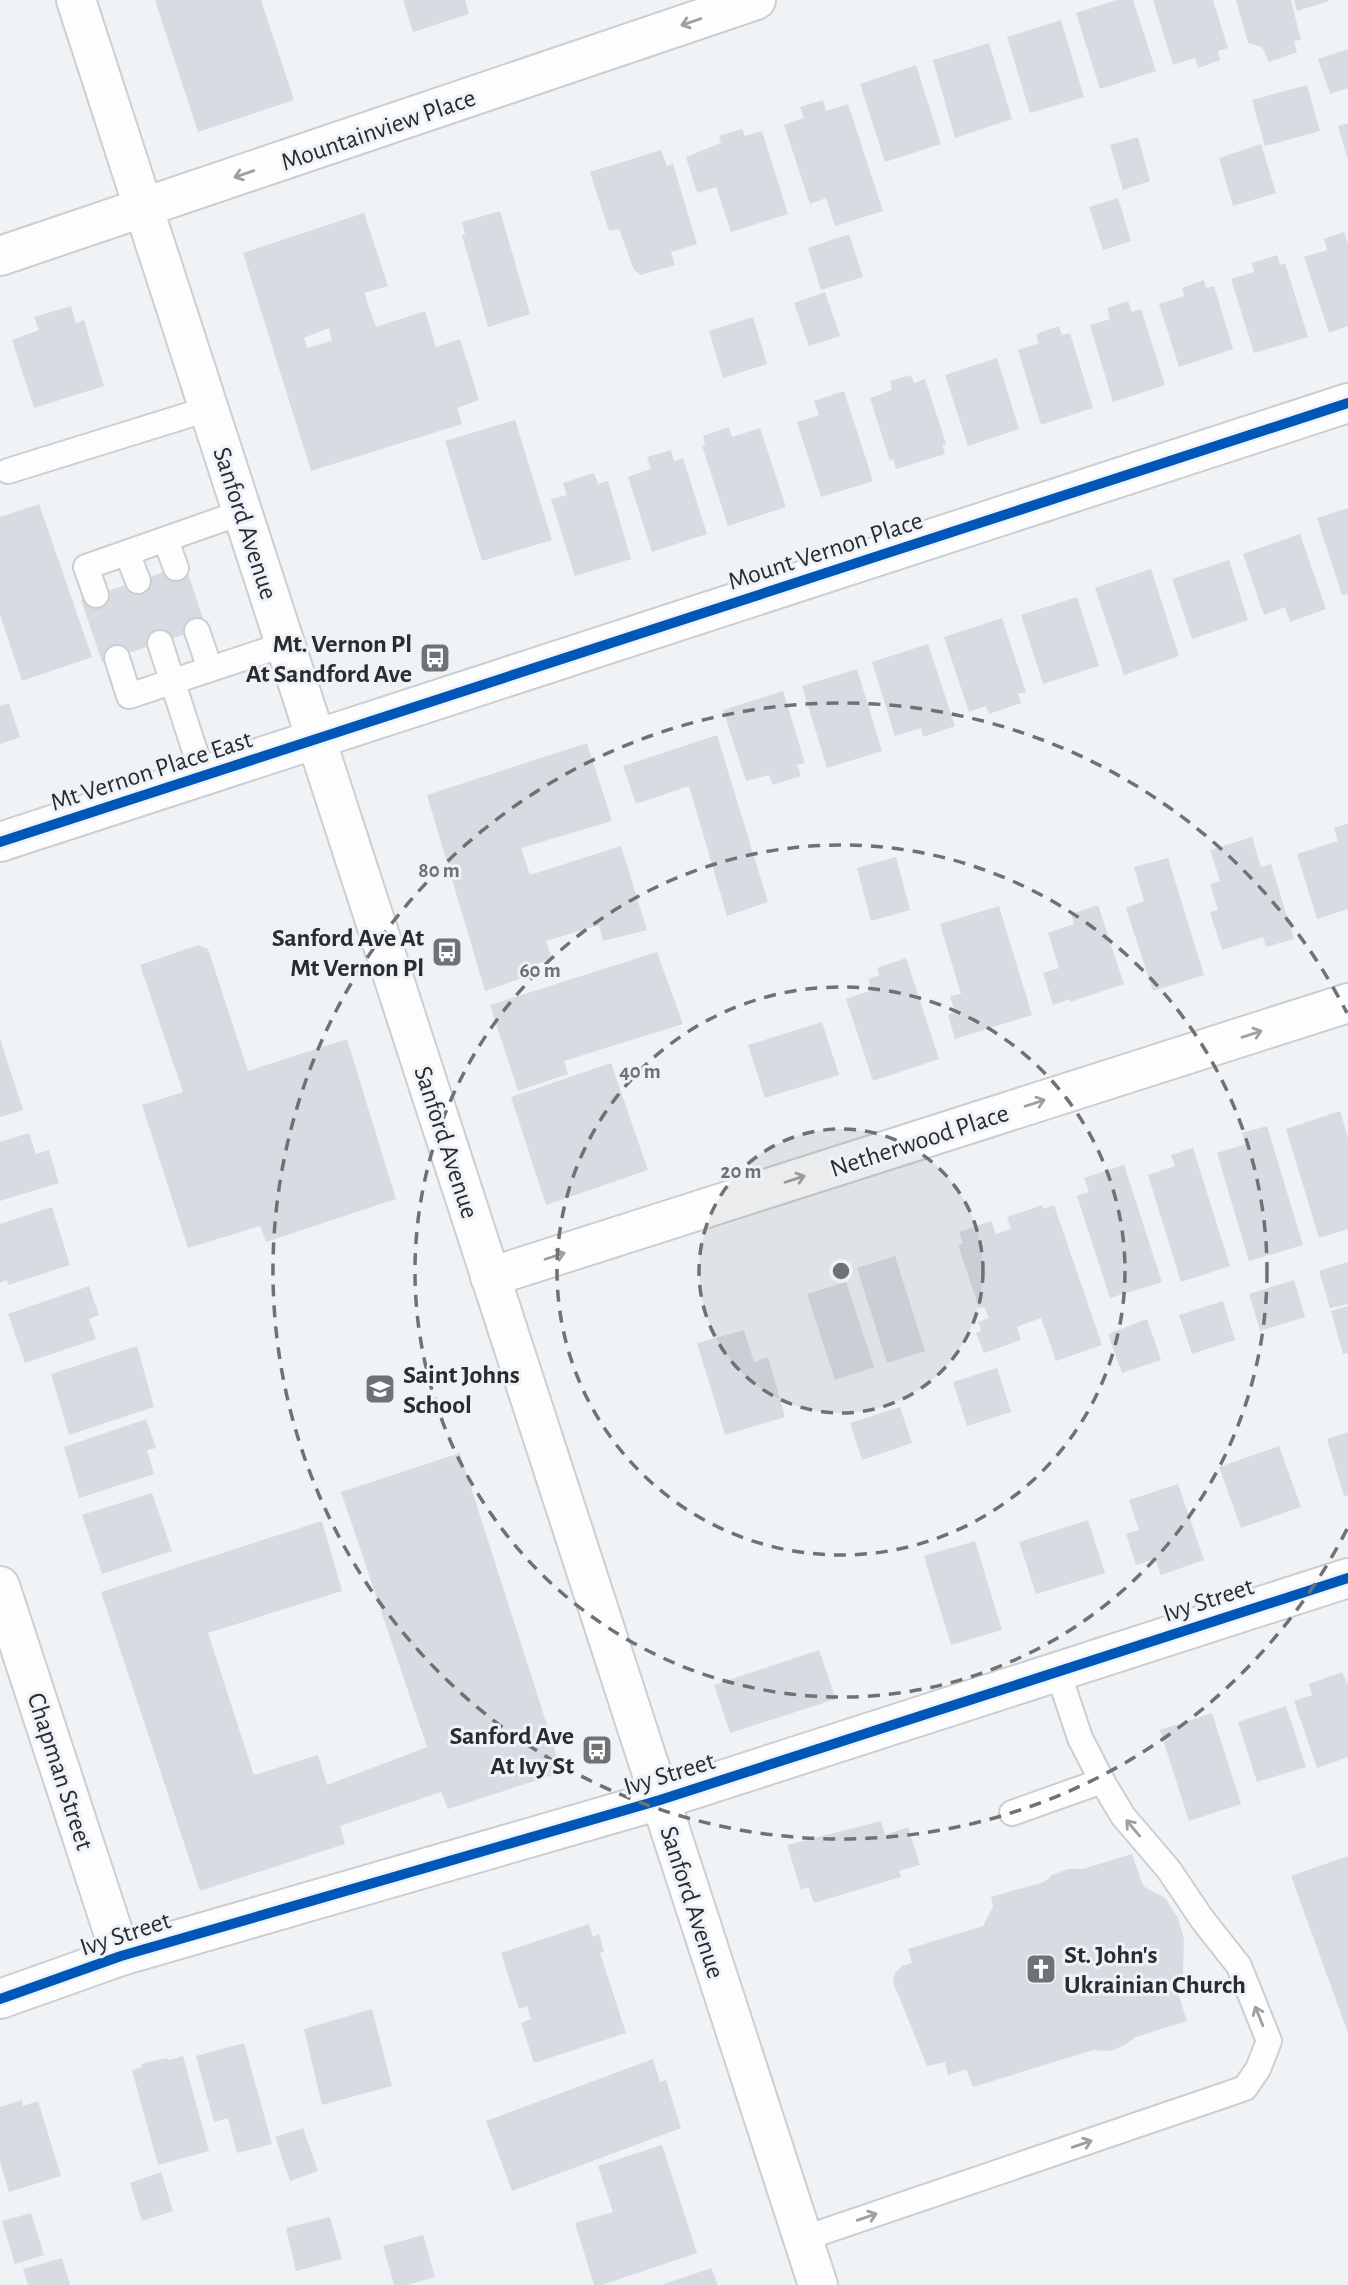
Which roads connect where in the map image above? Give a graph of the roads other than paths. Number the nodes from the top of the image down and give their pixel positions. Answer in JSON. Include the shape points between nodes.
{"nodes":[{"id":1,"x":76,"y":0,"type":"edge"},
{"id":2,"x":755,"y":0,"type":"edge"},
{"id":3,"x":143,"y":208,"type":"junction"},
{"id":4,"x":0,"y":256,"type":"edge"},
{"id":5,"x":1348,"y":402,"type":"edge"},
{"id":6,"x":208,"y":409,"type":"junction"},
{"id":7,"x":8,"y":471,"type":"dead end"},
{"id":8,"x":243,"y":512,"type":"junction"},
{"id":9,"x":166,"y":541,"type":"junction"},
{"id":10,"x":127,"y":553,"type":"junction"},
{"id":11,"x":176,"y":568,"type":"dead end"},
{"id":12,"x":138,"y":581,"type":"dead end"},
{"id":13,"x":96,"y":595,"type":"dead end"},
{"id":14,"x":197,"y":631,"type":"dead end"},
{"id":15,"x":160,"y":643,"type":"dead end"},
{"id":16,"x":286,"y":643,"type":"junction"},
{"id":17,"x":117,"y":658,"type":"dead end"},
{"id":18,"x":210,"y":669,"type":"junction"},
{"id":19,"x":172,"y":681,"type":"junction"},
{"id":20,"x":317,"y":740,"type":"junction"},
{"id":21,"x":203,"y":776,"type":"junction"},
{"id":22,"x":0,"y":842,"type":"edge"},
{"id":23,"x":1348,"y":1003,"type":"edge"},
{"id":24,"x":490,"y":1277,"type":"junction"},
{"id":25,"x":1348,"y":1578,"type":"edge"},
{"id":26,"x":0,"y":1586,"type":"edge"},
{"id":27,"x":1058,"y":1672,"type":"junction"},
{"id":28,"x":1101,"y":1780,"type":"junction"},
{"id":29,"x":660,"y":1800,"type":"junction"},
{"id":30,"x":1012,"y":1813,"type":"dead end"},
{"id":31,"x":121,"y":1956,"type":"junction"},
{"id":32,"x":0,"y":1999,"type":"edge"},
{"id":33,"x":802,"y":2239,"type":"junction"},
{"id":34,"x":817,"y":2285,"type":"edge"}],
"edges":[{"from":1,"to":3,"type":"street","name":"Sanford Avenue"},
{"from":2,"to":3,"type":"street","name":"Mountainview Place","one_way":true},
{"from":3,"to":4,"type":"street","name":"Mountainview Place"},
{"from":3,"to":6,"type":"street","name":"Sanford Avenue"},
{"from":5,"to":20,"type":"street","name":"Mount Vernon Place"},
{"from":6,"to":7,"type":"lane"},
{"from":6,"to":8,"type":"street","name":"Sanford Avenue"},
{"from":8,"to":9,"type":"lane"},
{"from":8,"to":16,"type":"street","name":"Sanford Avenue"},
{"from":9,"to":10,"type":"lane"},
{"from":9,"to":11,"type":"lane"},
{"from":10,"to":12,"type":"lane"},
{"from":10,"to":13,"type":"lane","via":[[86,567]]},
{"from":14,"to":18,"type":"lane"},
{"from":15,"to":19,"type":"lane"},
{"from":16,"to":18,"type":"lane"},
{"from":16,"to":20,"type":"street","name":"Sanford Avenue"},
{"from":17,"to":19,"type":"lane","via":[[130,696]]},
{"from":18,"to":19,"type":"lane"},
{"from":19,"to":21,"type":"lane"},
{"from":20,"to":21,"type":"street","name":"Mt Vernon Place East"},
{"from":20,"to":24,"type":"street","name":"Sanford Avenue"},
{"from":21,"to":22,"type":"street","name":"Mt Vernon Place East"},
{"from":24,"to":23,"type":"street","name":"Netherwood Place","one_way":true},
{"from":24,"to":29,"type":"street","name":"Sanford Avenue"},
{"from":25,"to":27,"type":"street","name":"Ivy Street"},
{"from":26,"to":31,"type":"street","name":"Chapman Street"},
{"from":27,"to":28,"type":"lane","via":[[1080,1738]]},
{"from":27,"to":29,"type":"street","name":"Ivy Street"},
{"from":28,"to":30,"type":"lane"},
{"from":33,"to":28,"type":"lane","one_way":true,"via":[[1245,2088],[1258,2069],[1269,2040],[1240,1966],[1123,1816]]},
{"from":29,"to":31,"type":"street","name":"Ivy Street"},
{"from":29,"to":33,"type":"street","name":"Sanford Avenue"},
{"from":31,"to":32,"type":"street","name":"Ivy Street"},
{"from":33,"to":34,"type":"street","name":"Sanford Avenue"}]}
